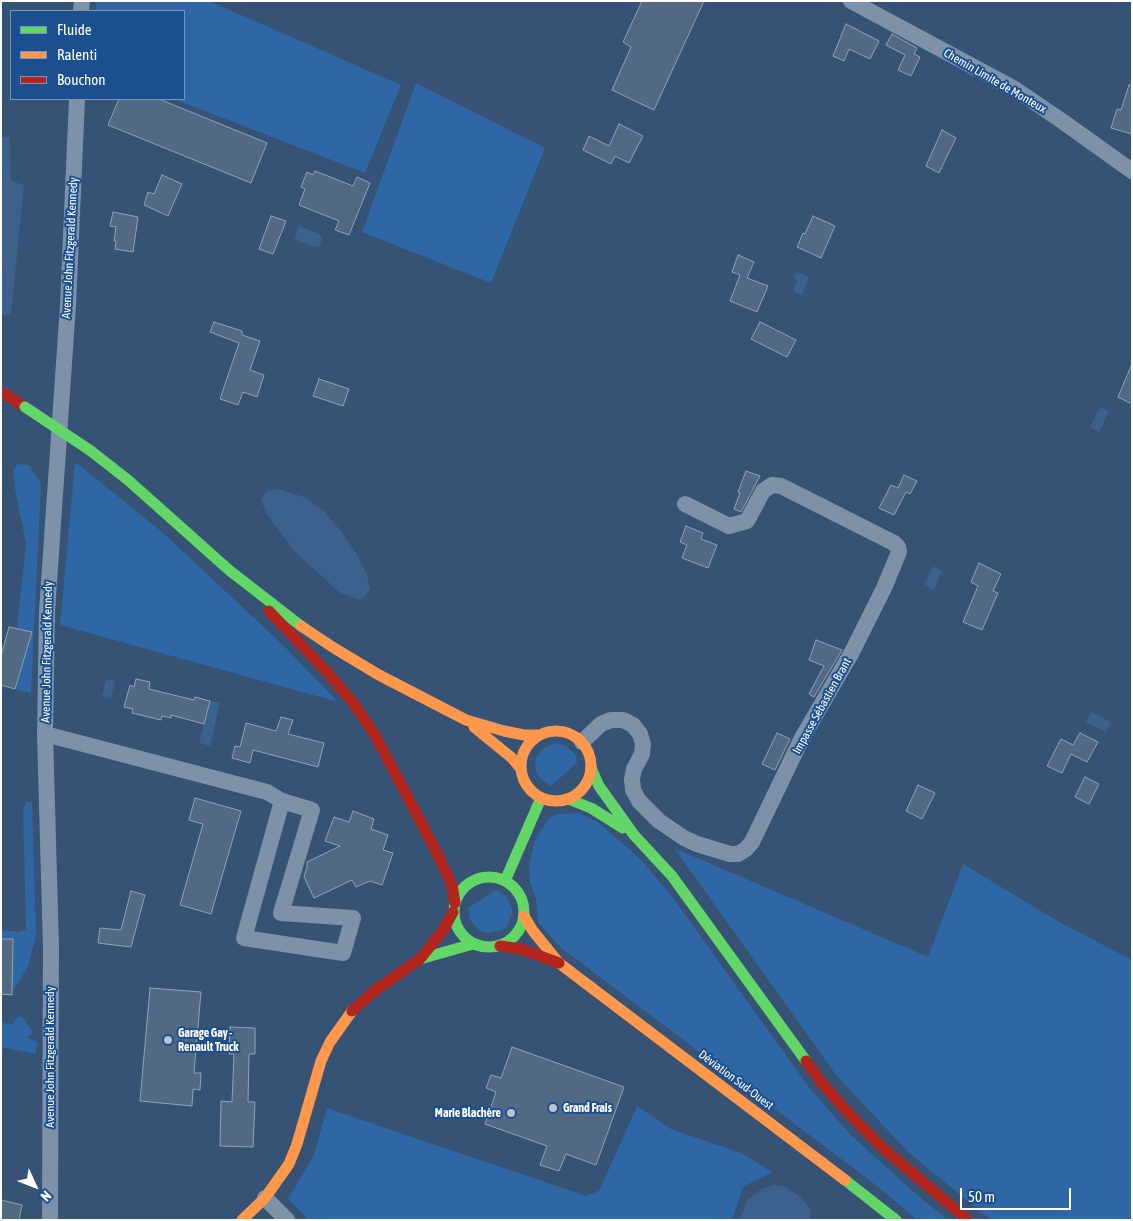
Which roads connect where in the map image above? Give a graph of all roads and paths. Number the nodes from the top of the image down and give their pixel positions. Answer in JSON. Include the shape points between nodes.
{"nodes":[{"id":1,"x":851,"y":1,"type":"edge"},
{"id":2,"x":77,"y":100,"type":"edge"},
{"id":3,"x":1132,"y":171,"type":"edge"},
{"id":4,"x":1,"y":392,"type":"edge"},
{"id":5,"x":685,"y":504,"type":"dead end"},
{"id":6,"x":228,"y":570,"type":"junction"},
{"id":7,"x":466,"y":720,"type":"junction"},
{"id":8,"x":45,"y":734,"type":"junction"},
{"id":9,"x":538,"y":735,"type":"junction"},
{"id":10,"x":582,"y":742,"type":"junction"},
{"id":11,"x":591,"y":768,"type":"junction"},
{"id":12,"x":521,"y":770,"type":"junction"},
{"id":13,"x":541,"y":798,"type":"junction"},
{"id":14,"x":568,"y":799,"type":"junction"},
{"id":15,"x":282,"y":801,"type":"junction"},
{"id":16,"x":634,"y":835,"type":"junction"},
{"id":17,"x":505,"y":881,"type":"junction"},
{"id":18,"x":454,"y":908,"type":"junction"},
{"id":19,"x":524,"y":916,"type":"junction"},
{"id":20,"x":473,"y":944,"type":"junction"},
{"id":21,"x":500,"y":946,"type":"junction"},
{"id":22,"x":420,"y":959,"type":"junction"},
{"id":23,"x":559,"y":963,"type":"junction"},
{"id":24,"x":265,"y":1198,"type":"junction"},
{"id":25,"x":50,"y":1213,"type":"edge"},
{"id":26,"x":59,"y":1220,"type":"edge"},
{"id":27,"x":242,"y":1220,"type":"edge"},
{"id":28,"x":287,"y":1220,"type":"edge"},
{"id":29,"x":896,"y":1220,"type":"edge"},
{"id":30,"x":968,"y":1220,"type":"edge"}],
"edges":[{"from":1,"to":3,"type":"street","name":"Chemin Limite de Monteux","via":[[1015,89]]},
{"from":2,"to":8,"type":"street","name":"Avenue John Fitzgerald Kennedy","via":[[68,305],[47,611]]},
{"from":4,"to":6,"type":"main road","bridge":true,"via":[[91,451],[136,486]]},
{"from":5,"to":10,"type":"street","name":"Impasse Sébastien Brant","via":[[729,526],[747,520],[763,492],[772,485],[781,486],[898,546],[899,552],[852,652],[802,738],[752,842],[738,854],[684,838],[659,821],[639,801],[633,790],[632,778],[643,744],[634,725],[623,720],[611,720],[601,724]]},
{"from":6,"to":7,"type":"main road","via":[[334,648]]},
{"from":6,"to":18,"type":"main road","via":[[329,674],[375,735],[452,885]]},
{"from":7,"to":9,"type":"main road","via":[[504,731]]},
{"from":7,"to":12,"type":"main road","via":[[512,758]]},
{"from":8,"to":15,"type":"street","via":[[267,792]]},
{"from":8,"to":25,"type":"street","name":"Avenue John Fitzgerald Kennedy","via":[[51,947]]},
{"from":9,"to":10,"type":"main road","via":[[559,731]]},
{"from":9,"to":12,"type":"main road","via":[[524,751]]},
{"from":10,"to":11,"type":"main road","via":[[590,757]]},
{"from":11,"to":14,"type":"main road","via":[[583,789]]},
{"from":11,"to":16,"type":"main road","via":[[599,786]]},
{"from":12,"to":13,"type":"main road","via":[[525,783]]},
{"from":13,"to":14,"type":"main road","via":[[552,801]]},
{"from":13,"to":17,"type":"main road"},
{"from":14,"to":16,"type":"main road","via":[[591,808]]},
{"from":15,"to":15,"type":"street","via":[[244,938],[343,953],[352,918],[281,913],[312,810]]},
{"from":16,"to":30,"type":"main road","via":[[691,901],[822,1083],[884,1149]]},
{"from":17,"to":18,"type":"main road","via":[[490,877],[472,881],[464,887]]},
{"from":17,"to":19,"type":"main road","via":[[518,891]]},
{"from":18,"to":20,"type":"main road","via":[[459,931]]},
{"from":18,"to":22,"type":"main road","via":[[444,929]]},
{"from":19,"to":21,"type":"main road","via":[[517,934]]},
{"from":19,"to":23,"type":"main road"},
{"from":20,"to":21,"type":"main road"},
{"from":20,"to":22,"type":"main road"},
{"from":21,"to":23,"type":"main road","via":[[521,949]]},
{"from":22,"to":24,"type":"main road","via":[[354,1009],[330,1042],[315,1078],[289,1164]]},
{"from":23,"to":29,"type":"main road","name":"Déviation Sud-Ouest"},
{"from":24,"to":27,"type":"main road"},
{"from":24,"to":28,"type":"street"},
{"from":25,"to":26,"type":"street","name":"Avenue John Fitzgerald Kennedy"}]}
